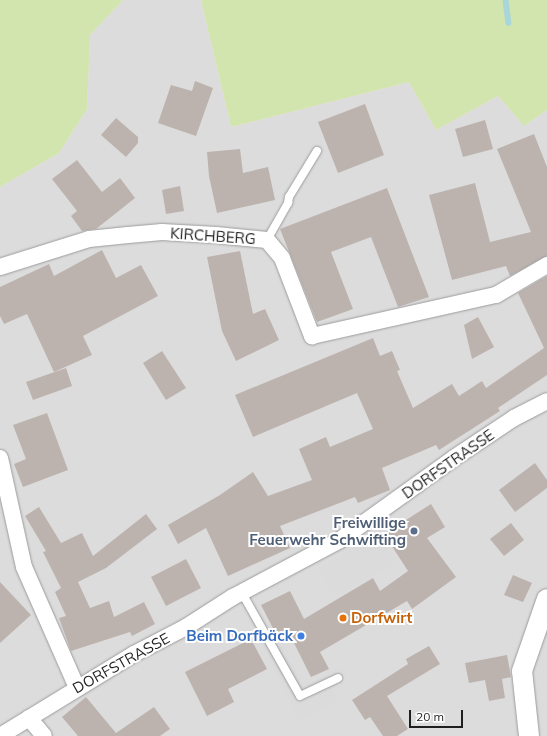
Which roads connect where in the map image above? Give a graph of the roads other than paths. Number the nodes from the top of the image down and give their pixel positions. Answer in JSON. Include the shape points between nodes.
{"nodes":[{"id":1,"x":317,"y":151,"type":"dead end"},
{"id":2,"x":267,"y":240,"type":"junction"},
{"id":3,"x":547,"y":265,"type":"edge"},
{"id":4,"x":0,"y":267,"type":"edge"},
{"id":5,"x":547,"y":401,"type":"edge"},
{"id":6,"x":0,"y":458,"type":"edge"},
{"id":7,"x":242,"y":593,"type":"junction"},
{"id":8,"x":547,"y":598,"type":"edge"},
{"id":9,"x":338,"y":678,"type":"dead end"},
{"id":10,"x":76,"y":688,"type":"junction"},
{"id":11,"x":29,"y":718,"type":"junction"},
{"id":12,"x":0,"y":736,"type":"edge"},
{"id":13,"x":44,"y":736,"type":"edge"},
{"id":14,"x":529,"y":736,"type":"edge"}],
"edges":[{"from":1,"to":2,"type":"lane"},
{"from":2,"to":3,"type":"street","name":"KIRCHBERG","via":[[282,258],[312,336],[496,295]]},
{"from":2,"to":4,"type":"street","name":"KIRCHBERG","via":[[162,232],[128,234],[89,239]]},
{"from":5,"to":7,"type":"street","name":"DORFSTRASSE","via":[[514,418],[454,458],[340,540]]},
{"from":6,"to":10,"type":"street","via":[[24,567]]},
{"from":7,"to":9,"type":"lane","via":[[300,696]]},
{"from":7,"to":10,"type":"street","name":"DORFSTRASSE"},
{"from":8,"to":14,"type":"street","via":[[522,671]]},
{"from":10,"to":11,"type":"street","name":"DORFSTRASSE"},
{"from":11,"to":12,"type":"street","name":"DORFSTRASSE"},
{"from":11,"to":13,"type":"street"}]}
